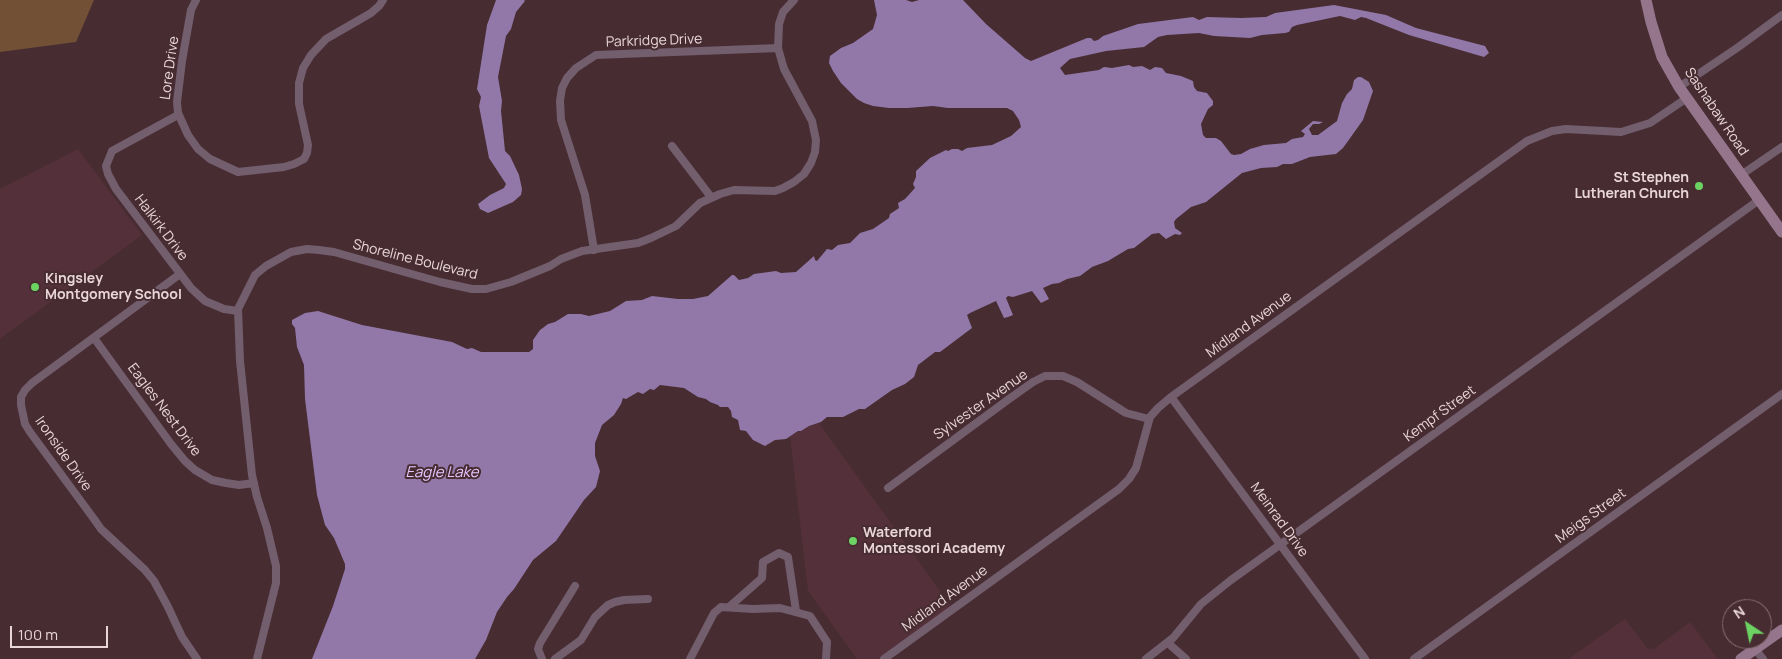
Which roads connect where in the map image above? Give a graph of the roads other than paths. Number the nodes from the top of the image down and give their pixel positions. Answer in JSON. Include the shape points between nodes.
{"nodes":[{"id":1,"x":196,"y":0,"type":"edge"},
{"id":2,"x":383,"y":0,"type":"edge"},
{"id":3,"x":794,"y":0,"type":"edge"},
{"id":4,"x":1646,"y":0,"type":"edge"},
{"id":5,"x":1782,"y":15,"type":"edge"},
{"id":6,"x":778,"y":48,"type":"junction"},
{"id":7,"x":1679,"y":86,"type":"junction"},
{"id":8,"x":1687,"y":98,"type":"junction"},
{"id":9,"x":178,"y":115,"type":"junction"},
{"id":10,"x":672,"y":146,"type":"dead end"},
{"id":11,"x":1782,"y":147,"type":"edge"},
{"id":12,"x":1741,"y":175,"type":"junction"},
{"id":13,"x":710,"y":198,"type":"junction"},
{"id":14,"x":1759,"y":200,"type":"junction"},
{"id":15,"x":1782,"y":232,"type":"edge"},
{"id":16,"x":594,"y":250,"type":"junction"},
{"id":17,"x":180,"y":274,"type":"junction"},
{"id":18,"x":238,"y":311,"type":"junction"},
{"id":19,"x":94,"y":338,"type":"junction"},
{"id":20,"x":1782,"y":394,"type":"edge"},
{"id":21,"x":1171,"y":397,"type":"junction"},
{"id":22,"x":1149,"y":419,"type":"junction"},
{"id":23,"x":254,"y":483,"type":"junction"},
{"id":24,"x":888,"y":488,"type":"dead end"},
{"id":25,"x":1281,"y":545,"type":"junction"},
{"id":26,"x":575,"y":586,"type":"dead end"},
{"id":27,"x":648,"y":599,"type":"dead end"},
{"id":28,"x":729,"y":607,"type":"junction"},
{"id":29,"x":796,"y":611,"type":"junction"},
{"id":30,"x":1168,"y":643,"type":"junction"},
{"id":31,"x":1755,"y":649,"type":"joint"},
{"id":32,"x":198,"y":659,"type":"edge"},
{"id":33,"x":257,"y":659,"type":"edge"},
{"id":34,"x":542,"y":659,"type":"edge"},
{"id":35,"x":555,"y":659,"type":"edge"},
{"id":36,"x":690,"y":659,"type":"edge"},
{"id":37,"x":826,"y":659,"type":"edge"},
{"id":38,"x":884,"y":659,"type":"edge"},
{"id":39,"x":1146,"y":659,"type":"edge"},
{"id":40,"x":1186,"y":659,"type":"edge"},
{"id":41,"x":1365,"y":659,"type":"edge"},
{"id":42,"x":1414,"y":659,"type":"edge"},
{"id":43,"x":1741,"y":659,"type":"edge"},
{"id":44,"x":1763,"y":659,"type":"edge"}],
"edges":[{"from":1,"to":9,"type":"street","name":"Lore Drive","via":[[191,10],[182,61]]},
{"from":2,"to":9,"type":"street","name":"Lore Drive","via":[[371,13],[326,39],[303,68],[299,104],[308,145],[304,159],[284,167],[238,172],[210,160],[198,149]]},
{"from":3,"to":6,"type":"street","via":[[783,12],[779,24]]},
{"from":4,"to":7,"type":"street","name":"Sashabaw Road","via":[[1662,57]]},
{"from":5,"to":7,"type":"street"},
{"from":6,"to":13,"type":"street","name":"Shoreline Boulevard","via":[[784,69],[812,121],[816,152],[804,174],[783,188],[775,191],[734,190]]},
{"from":6,"to":16,"type":"street","name":"Parkridge Drive","via":[[596,55],[576,68],[562,88],[561,120],[585,195]]},
{"from":7,"to":8,"type":"street","name":"Sashabaw Road"},
{"from":8,"to":12,"type":"street","name":"Sashabaw Road"},
{"from":8,"to":21,"type":"street","name":"Midland Avenue","via":[[1650,122],[1622,132],[1566,129],[1527,141]]},
{"from":9,"to":17,"type":"street","name":"Halkirk Drive","via":[[116,148],[106,166],[116,189]]},
{"from":10,"to":13,"type":"street"},
{"from":11,"to":12,"type":"street"},
{"from":12,"to":14,"type":"street","name":"Sashabaw Road"},
{"from":13,"to":16,"type":"street","name":"Shoreline Boulevard","via":[[668,231],[638,243]]},
{"from":14,"to":15,"type":"street","name":"Sashabaw Road"},
{"from":14,"to":25,"type":"street","name":"Kempf Street"},
{"from":16,"to":18,"type":"street","name":"Shoreline Boulevard","via":[[561,259],[511,282],[472,289],[334,252],[307,249],[291,252],[256,275]]},
{"from":17,"to":18,"type":"street","name":"Halkirk Drive","via":[[205,301],[224,310]]},
{"from":17,"to":19,"type":"street","name":"Ironside Drive"},
{"from":18,"to":23,"type":"street","name":"Shoreline Boulevard","via":[[245,414]]},
{"from":19,"to":23,"type":"street","name":"Eagles Nest Drive","via":[[185,461],[212,480],[239,485]]},
{"from":19,"to":32,"type":"street","name":"Ironside Drive","via":[[25,390],[21,396],[21,413],[30,432],[98,524],[154,581],[182,637]]},
{"from":20,"to":42,"type":"street","name":"Meigs Street"},
{"from":21,"to":22,"type":"street","name":"Midland Avenue"},
{"from":21,"to":25,"type":"street","name":"Meinrad Drive"},
{"from":22,"to":24,"type":"street","name":"Sylvester Avenue","via":[[1126,413],[1063,376],[1045,376]]},
{"from":22,"to":38,"type":"street","name":"Midland Avenue","via":[[1136,468],[1119,488]]},
{"from":23,"to":33,"type":"street","name":"Shoreline Boulevard","via":[[276,566],[276,583]]},
{"from":25,"to":30,"type":"street","name":"Kempf Street","via":[[1201,604]]},
{"from":25,"to":41,"type":"street","name":"Meinrad Drive"},
{"from":26,"to":34,"type":"street","via":[[540,642],[538,649]]},
{"from":27,"to":35,"type":"street","via":[[624,600],[608,606],[595,617],[581,640]]},
{"from":28,"to":29,"type":"street"},
{"from":28,"to":29,"type":"street","via":[[762,578],[762,562],[779,554],[788,557]]},
{"from":28,"to":36,"type":"street","via":[[721,607],[714,613]]},
{"from":29,"to":37,"type":"street","via":[[810,616],[826,642]]},
{"from":30,"to":39,"type":"street","name":"Kempf Street"},
{"from":30,"to":40,"type":"street"},
{"from":31,"to":43,"type":"street"},
{"from":31,"to":44,"type":"street"}]}
